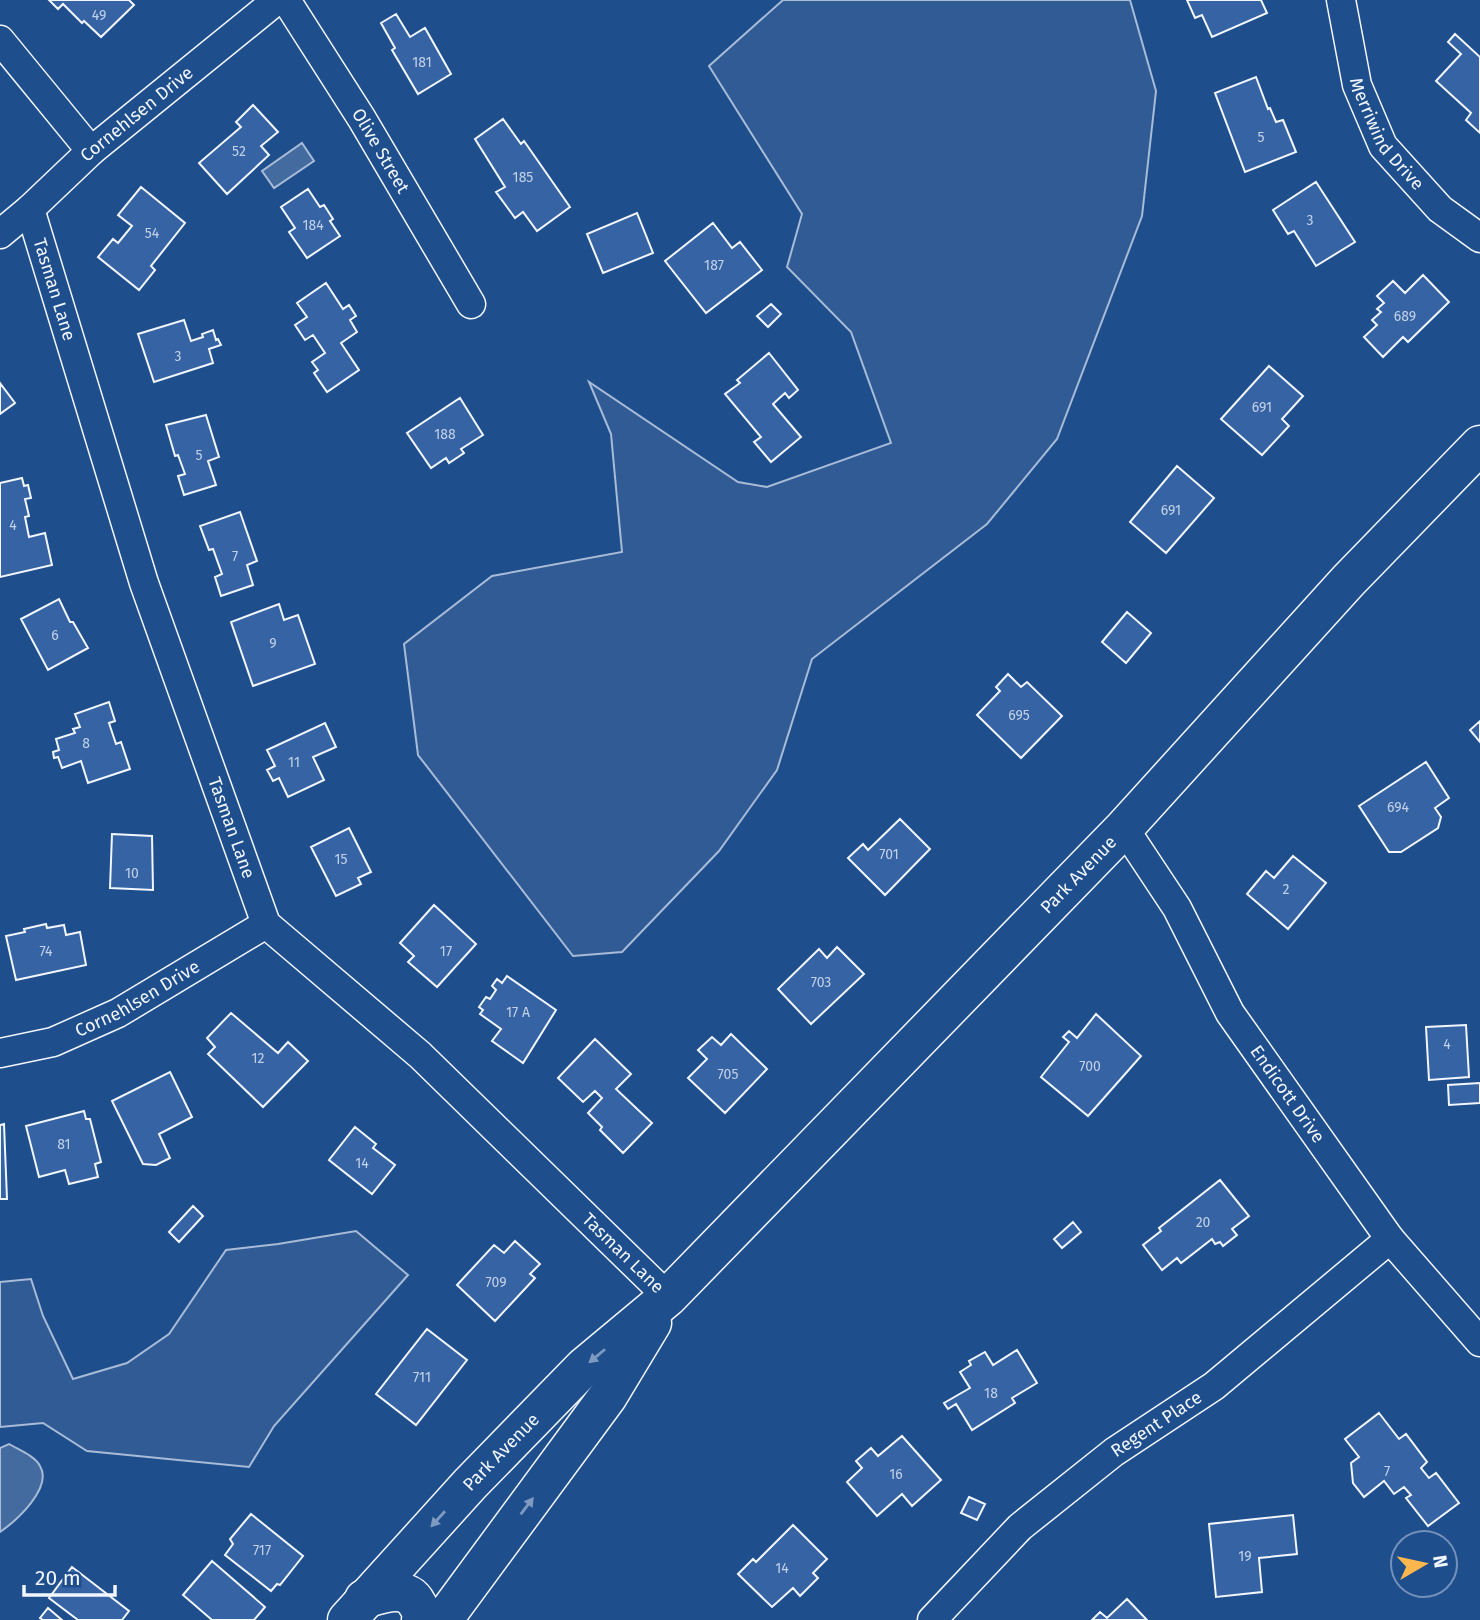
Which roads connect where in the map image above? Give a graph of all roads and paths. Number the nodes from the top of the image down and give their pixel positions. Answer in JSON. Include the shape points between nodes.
{"nodes":[{"id":1,"x":277,"y":0,"type":"edge"},
{"id":2,"x":286,"y":0,"type":"edge"},
{"id":3,"x":1341,"y":0,"type":"edge"},
{"id":4,"x":0,"y":40,"type":"edge"},
{"id":5,"x":91,"y":151,"type":"junction"},
{"id":6,"x":30,"y":209,"type":"junction"},
{"id":7,"x":0,"y":234,"type":"edge"},
{"id":8,"x":1480,"y":238,"type":"edge"},
{"id":9,"x":471,"y":304,"type":"dead end"},
{"id":10,"x":1480,"y":446,"type":"edge"},
{"id":11,"x":1124,"y":828,"type":"junction"},
{"id":12,"x":266,"y":924,"type":"junction"},
{"id":13,"x":0,"y":1053,"type":"edge"},
{"id":14,"x":1390,"y":1239,"type":"junction"},
{"id":15,"x":668,"y":1297,"type":"junction"},
{"id":16,"x":1480,"y":1342,"type":"edge"},
{"id":17,"x":356,"y":1609,"type":"edge"},
{"id":18,"x":421,"y":1620,"type":"edge"},
{"id":19,"x":443,"y":1620,"type":"edge"},
{"id":20,"x":932,"y":1620,"type":"edge"}],
"edges":[{"from":1,"to":5,"type":"street","name":"Cornehlsen Drive"},
{"from":2,"to":9,"type":"street","name":"Olive Street"},
{"from":3,"to":8,"type":"street","name":"Merriwind Drive","via":[[1357,85],[1383,146],[1440,209]]},
{"from":4,"to":5,"type":"street"},
{"from":5,"to":6,"type":"street","name":"Cornehlsen Drive"},
{"from":6,"to":7,"type":"street","name":"Cornehlsen Drive"},
{"from":6,"to":12,"type":"street","name":"Tasman Lane","via":[[144,583]]},
{"from":10,"to":11,"type":"main road","name":"Park Avenue","via":[[1348,581]]},
{"from":11,"to":14,"type":"street","name":"Endicott Drive","via":[[1177,908],[1230,1013]]},
{"from":11,"to":15,"type":"main road","name":"Park Avenue"},
{"from":12,"to":13,"type":"street","name":"Cornehlsen Drive","via":[[118,1013],[53,1042]]},
{"from":12,"to":15,"type":"street","name":"Tasman Lane","via":[[420,1055]]},
{"from":14,"to":16,"type":"street","name":"Endicott Drive"},
{"from":14,"to":20,"type":"street","name":"Regent Place","via":[[1214,1386],[1114,1452],[1020,1527]]},
{"from":15,"to":17,"type":"main road","name":"Park Avenue","one_way":true,"via":[[584,1367]]},
{"from":19,"to":15,"type":"main road","name":"Park Avenue","one_way":true,"via":[[608,1396]]},
{"from":17,"to":18,"type":"main road","via":[[400,1591],[415,1598]]}]}
